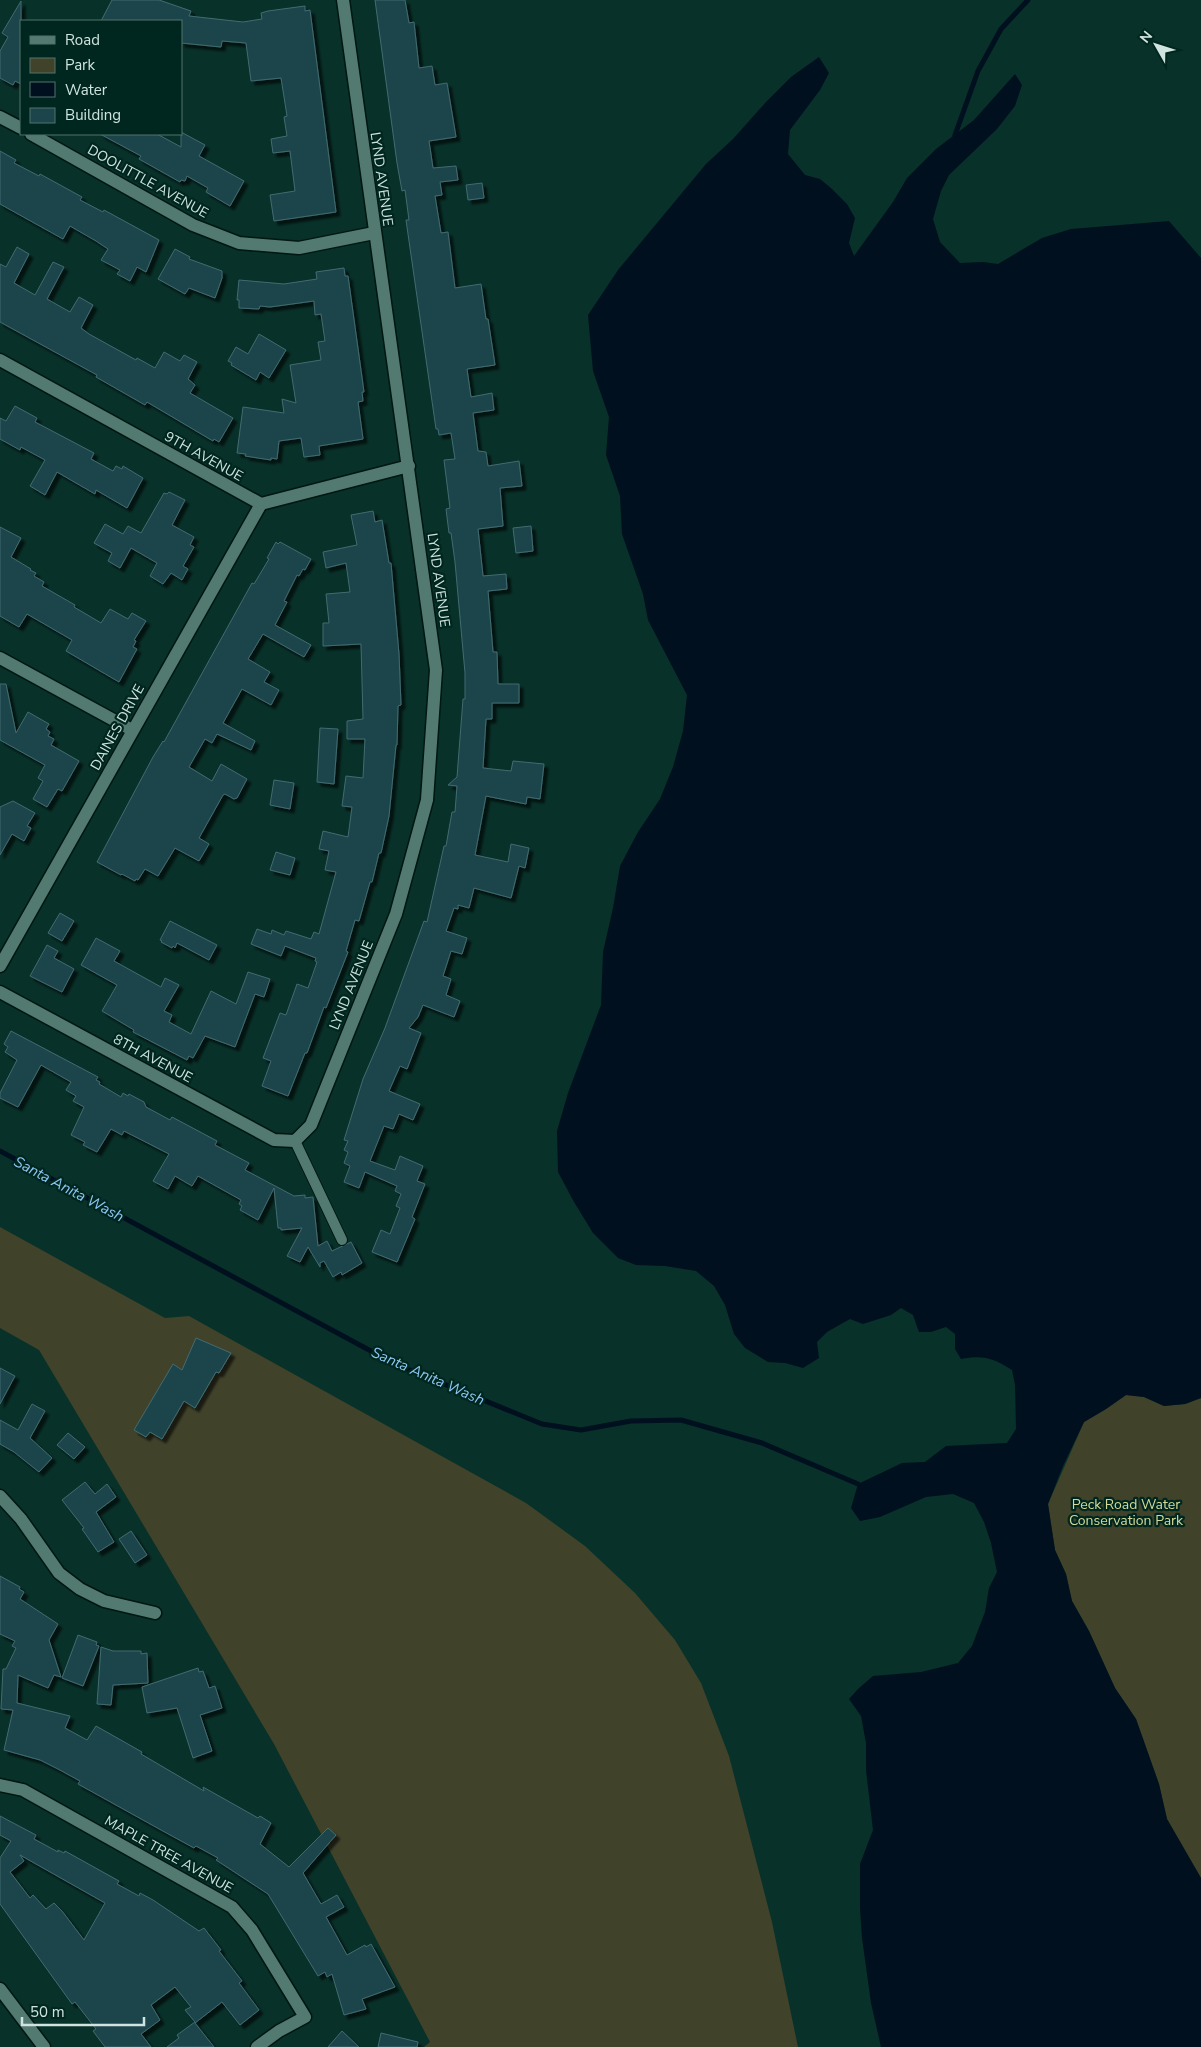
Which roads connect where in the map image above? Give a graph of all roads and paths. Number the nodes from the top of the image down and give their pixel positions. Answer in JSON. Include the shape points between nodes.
{"nodes":[{"id":1,"x":343,"y":0,"type":"edge"},
{"id":2,"x":0,"y":116,"type":"edge"},
{"id":3,"x":20,"y":127,"type":"edge"},
{"id":4,"x":33,"y":135,"type":"edge"},
{"id":5,"x":374,"y":234,"type":"junction"},
{"id":6,"x":0,"y":360,"type":"edge"},
{"id":7,"x":409,"y":466,"type":"junction"},
{"id":8,"x":261,"y":504,"type":"junction"},
{"id":9,"x":0,"y":658,"type":"edge"},
{"id":10,"x":132,"y":730,"type":"junction"},
{"id":11,"x":0,"y":966,"type":"edge"},
{"id":12,"x":0,"y":992,"type":"edge"},
{"id":13,"x":295,"y":1141,"type":"junction"},
{"id":14,"x":342,"y":1240,"type":"dead end"},
{"id":15,"x":0,"y":1496,"type":"edge"},
{"id":16,"x":155,"y":1613,"type":"dead end"},
{"id":17,"x":0,"y":1785,"type":"edge"},
{"id":18,"x":0,"y":1989,"type":"edge"},
{"id":19,"x":44,"y":2047,"type":"edge"},
{"id":20,"x":257,"y":2047,"type":"edge"}],
"edges":[{"from":1,"to":5,"type":"street","name":"LYND AVENUE"},
{"from":2,"to":3,"type":"street"},
{"from":4,"to":5,"type":"street","name":"DOOLITTLE AVENUE","via":[[193,225],[239,242],[299,248]]},
{"from":5,"to":7,"type":"street","name":"LYND AVENUE"},
{"from":6,"to":8,"type":"street","name":"9TH AVENUE"},
{"from":7,"to":8,"type":"street"},
{"from":7,"to":13,"type":"street","name":"LYND AVENUE","via":[[436,670],[427,800],[396,914],[311,1125]]},
{"from":8,"to":10,"type":"street","name":"DAINES DRIVE"},
{"from":9,"to":10,"type":"street"},
{"from":10,"to":11,"type":"street","name":"DAINES DRIVE"},
{"from":12,"to":13,"type":"street","name":"8TH AVENUE","via":[[274,1140]]},
{"from":13,"to":14,"type":"lane"},
{"from":15,"to":16,"type":"street","via":[[21,1519],[59,1573],[80,1589],[104,1601]]},
{"from":17,"to":20,"type":"street","name":"MAPLE TREE AVENUE","via":[[23,1790],[232,1907],[252,1930],[305,2017]]},
{"from":18,"to":19,"type":"street"}]}
